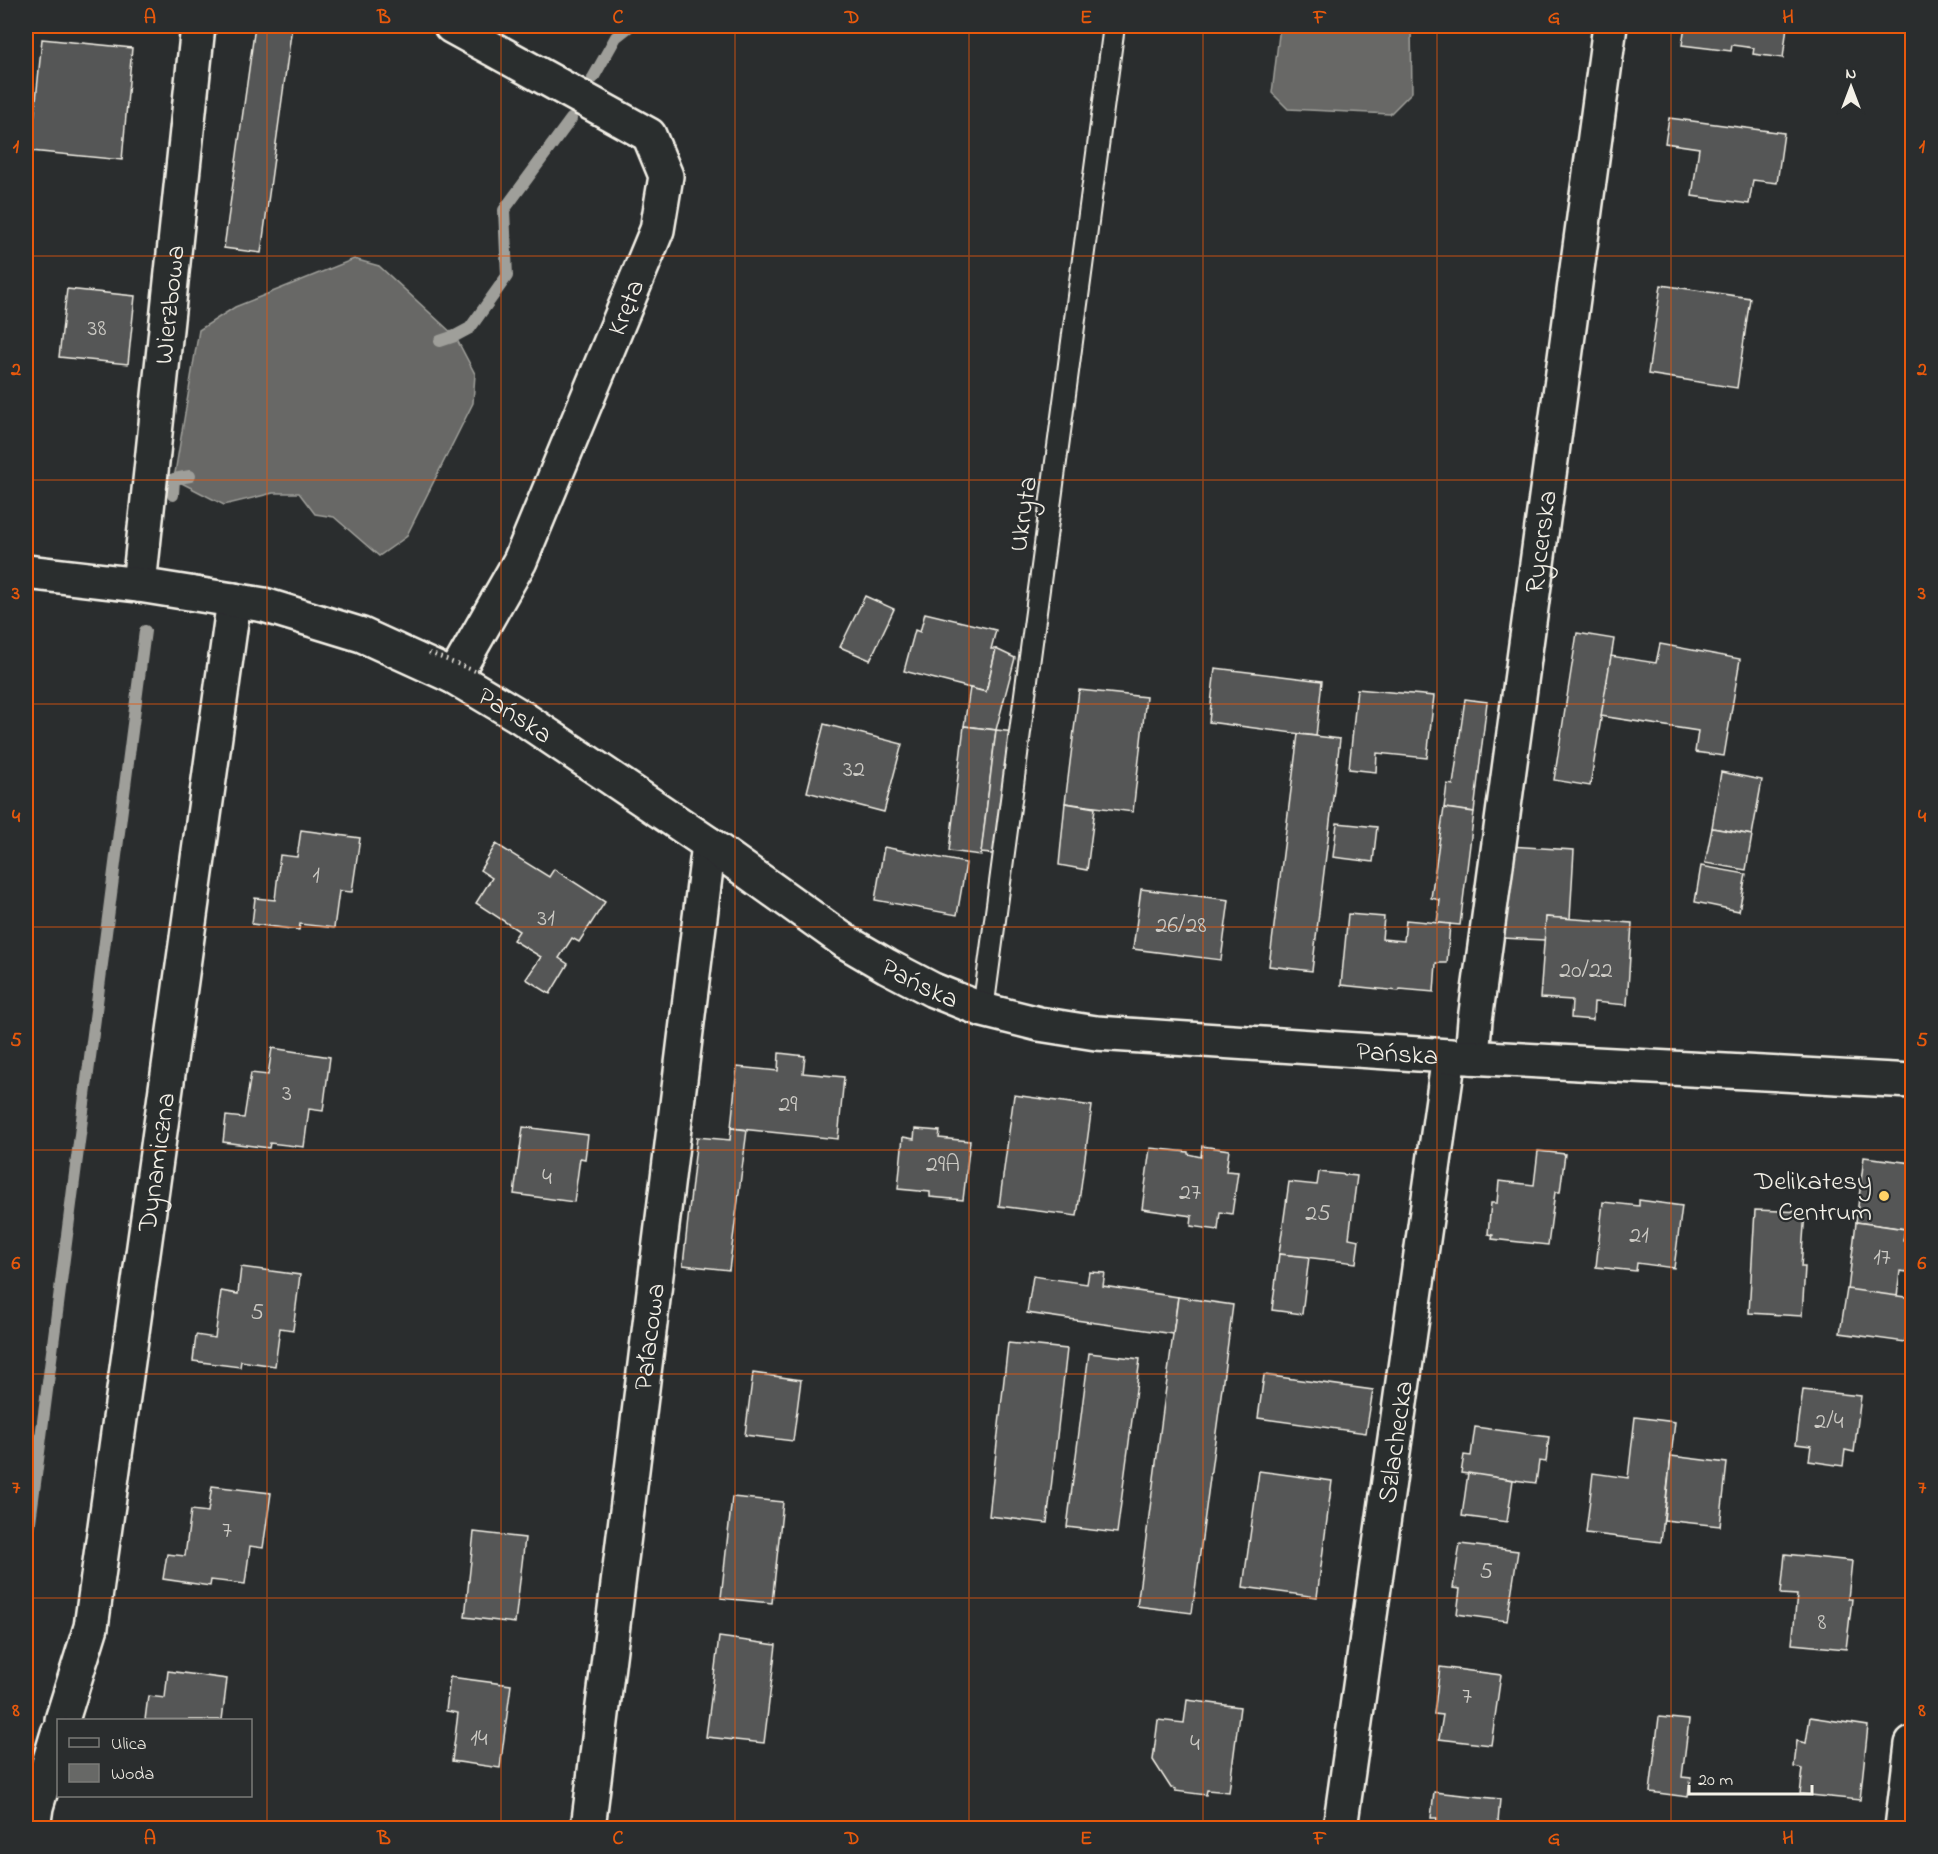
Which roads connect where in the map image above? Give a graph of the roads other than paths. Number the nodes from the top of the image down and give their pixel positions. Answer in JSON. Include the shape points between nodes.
{"nodes":[{"id":1,"x":198,"y":26,"type":"edge"},
{"id":2,"x":451,"y":26,"type":"edge"},
{"id":3,"x":1114,"y":26,"type":"edge"},
{"id":4,"x":1610,"y":26,"type":"edge"},
{"id":5,"x":26,"y":572,"type":"edge"},
{"id":6,"x":139,"y":585,"type":"junction"},
{"id":7,"x":234,"y":600,"type":"junction"},
{"id":8,"x":464,"y":674,"type":"junction"},
{"id":9,"x":709,"y":844,"type":"junction"},
{"id":10,"x":983,"y":1010,"type":"junction"},
{"id":11,"x":1461,"y":1057,"type":"junction"},
{"id":12,"x":1912,"y":1081,"type":"edge"},
{"id":13,"x":62,"y":1719,"type":"edge"},
{"id":14,"x":57,"y":1736,"type":"edge"},
{"id":15,"x":1912,"y":1744,"type":"edge"},
{"id":16,"x":33,"y":1828,"type":"edge"},
{"id":17,"x":588,"y":1828,"type":"edge"},
{"id":18,"x":1340,"y":1828,"type":"edge"},
{"id":19,"x":1902,"y":1828,"type":"edge"}],
"edges":[{"from":1,"to":6,"type":"street","name":"Wierzbowa"},
{"from":2,"to":8,"type":"street","name":"Kręta","via":[[649,135],[666,176],[657,230],[525,550]]},
{"from":3,"to":10,"type":"lane","name":"Ukryta"},
{"from":4,"to":11,"type":"street","name":"Rycerska","via":[[1478,996]]},
{"from":5,"to":6,"type":"street","name":"Pańska"},
{"from":6,"to":7,"type":"street","name":"Pańska"},
{"from":7,"to":8,"type":"street","name":"Pańska","via":[[264,605],[362,635]]},
{"from":7,"to":13,"type":"street","name":"Dynamiczna","via":[[91,1627]]},
{"from":8,"to":9,"type":"street","name":"Pańska"},
{"from":9,"to":10,"type":"street","name":"Pańska","via":[[846,942],[933,990]]},
{"from":9,"to":17,"type":"street","name":"Pałacowa"},
{"from":10,"to":11,"type":"street","name":"Pańska","via":[[1096,1033]]},
{"from":11,"to":12,"type":"street","name":"Pańska"},
{"from":11,"to":18,"type":"street","name":"Szlachecka"},
{"from":14,"to":16,"type":"street"},
{"from":15,"to":19,"type":"street"}]}
